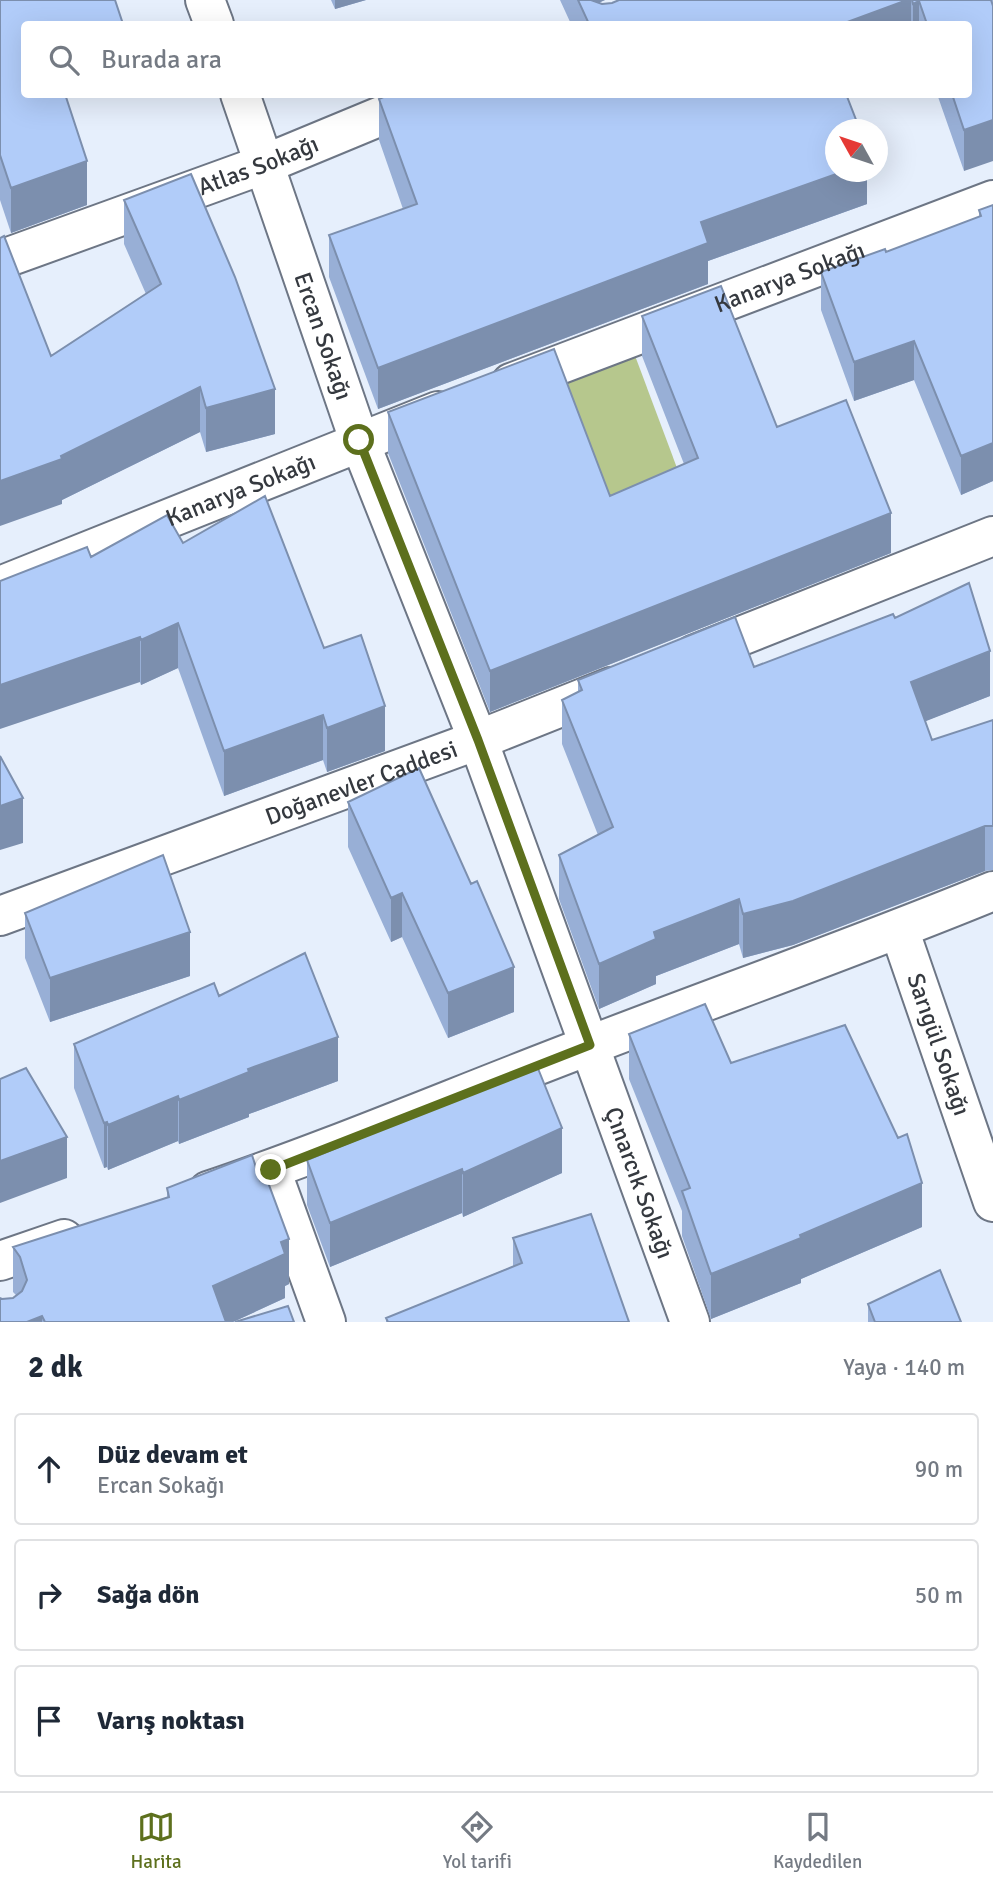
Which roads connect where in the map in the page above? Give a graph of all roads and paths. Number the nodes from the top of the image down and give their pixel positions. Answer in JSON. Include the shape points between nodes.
{"nodes":[{"id":1,"x":205,"y":0,"type":"edge"},
{"id":2,"x":213,"y":21,"type":"edge"},
{"id":3,"x":241,"y":98,"type":"edge"},
{"id":4,"x":424,"y":98,"type":"edge"},
{"id":5,"x":265,"y":164,"type":"junction"},
{"id":6,"x":993,"y":200,"type":"edge"},
{"id":7,"x":0,"y":260,"type":"edge"},
{"id":8,"x":359,"y":440,"type":"junction"},
{"id":9,"x":993,"y":536,"type":"edge"},
{"id":10,"x":0,"y":586,"type":"edge"},
{"id":11,"x":478,"y":740,"type":"junction"},
{"id":12,"x":993,"y":891,"type":"edge"},
{"id":13,"x":0,"y":916,"type":"edge"},
{"id":14,"x":899,"y":929,"type":"junction"},
{"id":15,"x":590,"y":1045,"type":"junction"},
{"id":16,"x":271,"y":1170,"type":"junction"},
{"id":17,"x":181,"y":1200,"type":"edge"},
{"id":18,"x":993,"y":1202,"type":"edge"},
{"id":19,"x":90,"y":1230,"type":"edge"},
{"id":20,"x":0,"y":1261,"type":"edge"},
{"id":21,"x":326,"y":1322,"type":"edge"},
{"id":22,"x":690,"y":1322,"type":"edge"}],
"edges":[{"from":1,"to":2,"type":"street"},
{"from":3,"to":5,"type":"street","name":"Ercan Sokağı"},
{"from":4,"to":5,"type":"street","name":"Atlas Sokağı"},
{"from":5,"to":7,"type":"street","name":"Atlas Sokağı"},
{"from":5,"to":8,"type":"street","name":"Ercan Sokağı"},
{"from":6,"to":8,"type":"street","name":"Kanarya Sokağı"},
{"from":8,"to":10,"type":"street","name":"Kanarya Sokağı"},
{"from":8,"to":11,"type":"street","name":"Ercan Sokağı"},
{"from":9,"to":11,"type":"street","name":"Doğanevler Caddesi"},
{"from":11,"to":13,"type":"street","name":"Doğanevler Caddesi"},
{"from":11,"to":15,"type":"street","name":"Ercan Sokağı"},
{"from":12,"to":14,"type":"street"},
{"from":14,"to":15,"type":"street"},
{"from":14,"to":18,"type":"street","name":"Sarıgül Sokağı"},
{"from":15,"to":16,"type":"street"},
{"from":15,"to":22,"type":"street","name":"Çınarcık Sokağı"},
{"from":16,"to":17,"type":"street"},
{"from":16,"to":21,"type":"street"},
{"from":19,"to":20,"type":"street"}]}
